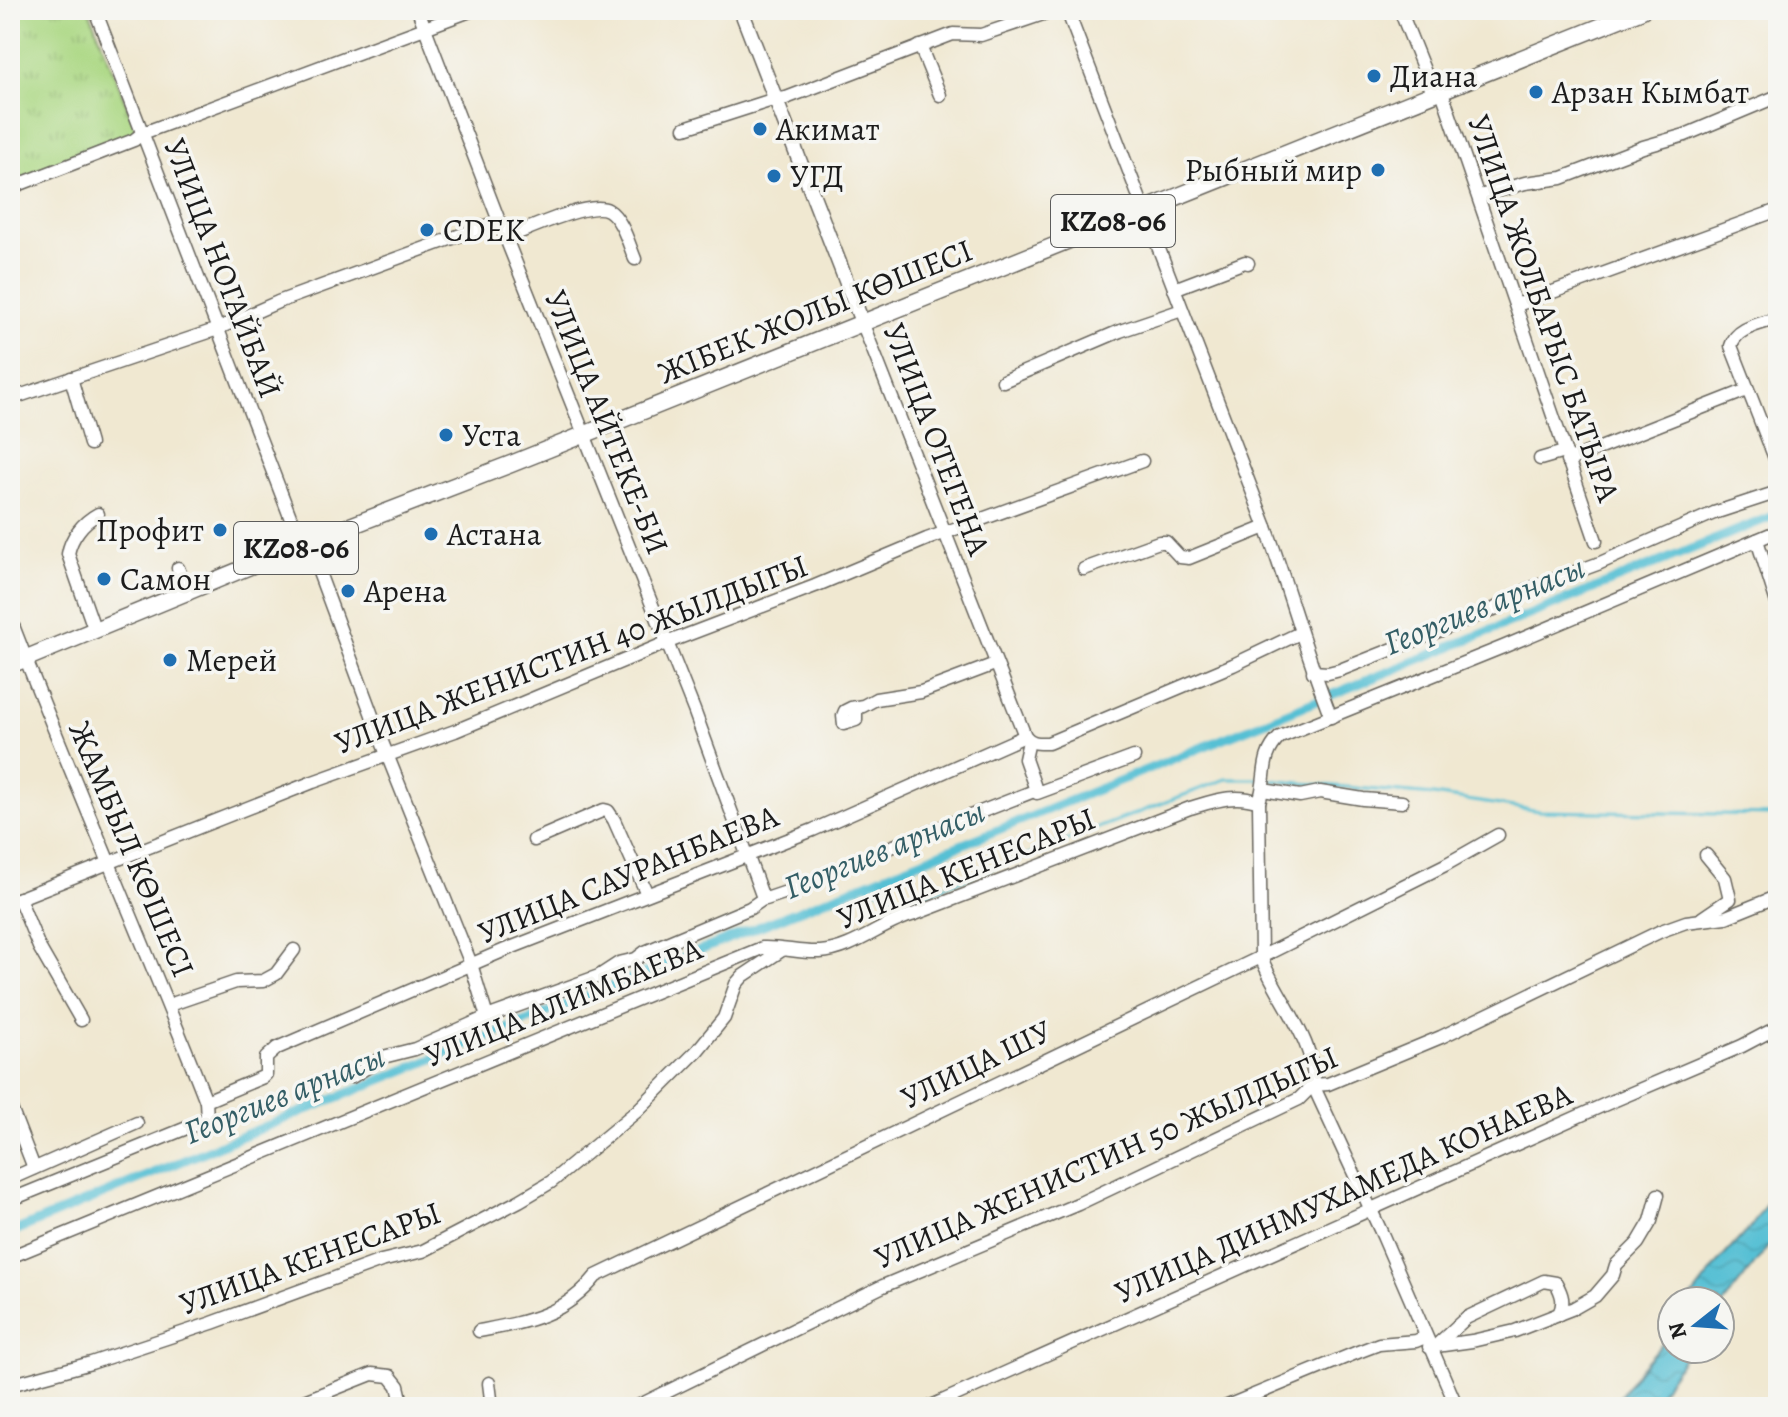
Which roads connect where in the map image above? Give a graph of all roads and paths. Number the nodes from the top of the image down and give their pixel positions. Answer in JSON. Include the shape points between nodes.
{"nodes":[{"id":1,"x":95,"y":10,"type":"edge"},
{"id":2,"x":418,"y":10,"type":"edge"},
{"id":3,"x":473,"y":10,"type":"edge"},
{"id":4,"x":741,"y":10,"type":"edge"},
{"id":5,"x":1055,"y":10,"type":"edge"},
{"id":6,"x":1067,"y":10,"type":"edge"},
{"id":7,"x":1400,"y":10,"type":"edge"},
{"id":8,"x":1642,"y":10,"type":"edge"},
{"id":9,"x":425,"y":28,"type":"junction"},
{"id":10,"x":920,"y":46,"type":"junction"},
{"id":11,"x":1438,"y":93,"type":"junction"},
{"id":12,"x":940,"y":95,"type":"dead end"},
{"id":13,"x":1778,"y":96,"type":"edge"},
{"id":14,"x":777,"y":100,"type":"junction"},
{"id":15,"x":685,"y":128,"type":"dead end"},
{"id":16,"x":143,"y":133,"type":"junction"},
{"id":17,"x":10,"y":188,"type":"edge"},
{"id":18,"x":1480,"y":196,"type":"junction"},
{"id":19,"x":1143,"y":209,"type":"junction"},
{"id":20,"x":1778,"y":210,"type":"edge"},
{"id":21,"x":499,"y":221,"type":"junction"},
{"id":22,"x":506,"y":238,"type":"junction"},
{"id":23,"x":635,"y":259,"type":"dead end"},
{"id":24,"x":1248,"y":263,"type":"dead end"},
{"id":25,"x":1174,"y":289,"type":"junction"},
{"id":26,"x":1517,"y":305,"type":"junction"},
{"id":27,"x":1182,"y":310,"type":"junction"},
{"id":28,"x":1778,"y":318,"type":"edge"},
{"id":29,"x":862,"y":322,"type":"junction"},
{"id":30,"x":218,"y":327,"type":"junction"},
{"id":31,"x":71,"y":378,"type":"junction"},
{"id":32,"x":1003,"y":381,"type":"dead end"},
{"id":33,"x":1747,"y":390,"type":"junction"},
{"id":34,"x":10,"y":399,"type":"edge"},
{"id":35,"x":585,"y":435,"type":"junction"},
{"id":36,"x":90,"y":444,"type":"dead end"},
{"id":37,"x":1566,"y":457,"type":"junction"},
{"id":38,"x":1540,"y":459,"type":"dead end"},
{"id":39,"x":1142,"y":461,"type":"dead end"},
{"id":40,"x":1778,"y":466,"type":"edge"},
{"id":41,"x":1778,"y":492,"type":"edge"},
{"id":42,"x":98,"y":514,"type":"dead end"},
{"id":43,"x":1266,"y":527,"type":"junction"},
{"id":44,"x":1778,"y":531,"type":"edge"},
{"id":45,"x":944,"y":533,"type":"junction"},
{"id":46,"x":1757,"y":540,"type":"junction"},
{"id":47,"x":1596,"y":541,"type":"dead end"},
{"id":48,"x":305,"y":544,"type":"junction"},
{"id":49,"x":178,"y":568,"type":"dead end"},
{"id":50,"x":1084,"y":569,"type":"dead end"},
{"id":51,"x":188,"y":594,"type":"junction"},
{"id":52,"x":1778,"y":606,"type":"edge"},
{"id":53,"x":10,"y":618,"type":"edge"},
{"id":54,"x":95,"y":631,"type":"junction"},
{"id":55,"x":1300,"y":633,"type":"junction"},
{"id":56,"x":666,"y":643,"type":"junction"},
{"id":57,"x":18,"y":662,"type":"edge"},
{"id":58,"x":995,"y":664,"type":"junction"},
{"id":59,"x":1314,"y":675,"type":"junction"},
{"id":60,"x":856,"y":708,"type":"dead end"},
{"id":61,"x":1331,"y":717,"type":"junction"},
{"id":62,"x":1027,"y":739,"type":"junction"},
{"id":63,"x":388,"y":755,"type":"junction"},
{"id":64,"x":1134,"y":757,"type":"dead end"},
{"id":65,"x":1034,"y":791,"type":"junction"},
{"id":66,"x":1261,"y":796,"type":"junction"},
{"id":67,"x":1402,"y":802,"type":"dead end"},
{"id":68,"x":1498,"y":835,"type":"dead end"},
{"id":69,"x":534,"y":840,"type":"dead end"},
{"id":70,"x":886,"y":849,"type":"dead end"},
{"id":71,"x":747,"y":853,"type":"junction"},
{"id":72,"x":1706,"y":855,"type":"dead end"},
{"id":73,"x":107,"y":862,"type":"junction"},
{"id":74,"x":810,"y":884,"type":"dead end"},
{"id":75,"x":647,"y":894,"type":"junction"},
{"id":76,"x":1778,"y":896,"type":"edge"},
{"id":77,"x":763,"y":899,"type":"junction"},
{"id":78,"x":15,"y":900,"type":"edge"},
{"id":79,"x":1702,"y":918,"type":"junction"},
{"id":80,"x":294,"y":950,"type":"dead end"},
{"id":81,"x":782,"y":950,"type":"junction"},
{"id":82,"x":1261,"y":957,"type":"junction"},
{"id":83,"x":471,"y":964,"type":"junction"},
{"id":84,"x":169,"y":1005,"type":"junction"},
{"id":85,"x":487,"y":1017,"type":"junction"},
{"id":86,"x":81,"y":1020,"type":"dead end"},
{"id":87,"x":1778,"y":1027,"type":"edge"},
{"id":88,"x":352,"y":1077,"type":"dead end"},
{"id":89,"x":1313,"y":1085,"type":"junction"},
{"id":90,"x":206,"y":1101,"type":"junction"},
{"id":91,"x":10,"y":1106,"type":"edge"},
{"id":92,"x":137,"y":1123,"type":"dead end"},
{"id":93,"x":34,"y":1168,"type":"junction"},
{"id":94,"x":10,"y":1179,"type":"edge"},
{"id":95,"x":1658,"y":1195,"type":"dead end"},
{"id":96,"x":10,"y":1200,"type":"edge"},
{"id":97,"x":1370,"y":1210,"type":"junction"},
{"id":98,"x":10,"y":1257,"type":"edge"},
{"id":99,"x":1559,"y":1314,"type":"junction"},
{"id":100,"x":479,"y":1331,"type":"dead end"},
{"id":101,"x":1427,"y":1342,"type":"junction"},
{"id":102,"x":489,"y":1383,"type":"dead end"},
{"id":103,"x":10,"y":1385,"type":"edge"},
{"id":104,"x":304,"y":1401,"type":"dead end"},
{"id":105,"x":403,"y":1407,"type":"edge"},
{"id":106,"x":492,"y":1407,"type":"edge"},
{"id":107,"x":636,"y":1407,"type":"edge"},
{"id":108,"x":929,"y":1407,"type":"edge"},
{"id":109,"x":1225,"y":1407,"type":"edge"},
{"id":110,"x":1457,"y":1407,"type":"edge"}],
"edges":[{"from":1,"to":16,"type":"street","name":"УЛИЦА НОГАЙБАЙ"},
{"from":2,"to":9,"type":"street","name":"УЛИЦА АЙТЕКЕ-БИ"},
{"from":3,"to":9,"type":"street"},
{"from":4,"to":14,"type":"main road","name":"УЛИЦА ОТЕГЕНА"},
{"from":5,"to":10,"type":"street","via":[[981,35],[953,34]]},
{"from":6,"to":19,"type":"street"},
{"from":7,"to":11,"type":"street","name":"УЛИЦА ЖОЛБАРЫС БАТЫРА"},
{"from":8,"to":11,"type":"highway","name":"ЖІБЕК ЖОЛЫ КӨШЕСІ","number":"KZ08-06"},
{"from":9,"to":16,"type":"street"},
{"from":9,"to":21,"type":"street","name":"УЛИЦА АЙТЕКЕ-БИ"},
{"from":10,"to":12,"type":"street"},
{"from":10,"to":14,"type":"street"},
{"from":11,"to":18,"type":"street","name":"УЛИЦА ЖОЛБАРЫС БАТЫРА"},
{"from":11,"to":19,"type":"highway","name":"ЖІБЕК ЖОЛЫ КӨШЕСІ","number":"KZ08-06"},
{"from":13,"to":18,"type":"street","via":[[1562,178]]},
{"from":14,"to":15,"type":"street"},
{"from":14,"to":29,"type":"main road","name":"УЛИЦА ОТЕГЕНА"},
{"from":16,"to":17,"type":"street"},
{"from":16,"to":30,"type":"street","name":"УЛИЦА НОГАЙБАЙ"},
{"from":18,"to":26,"type":"street","name":"УЛИЦА ЖОЛБАРЫС БАТЫРА"},
{"from":19,"to":25,"type":"street"},
{"from":19,"to":29,"type":"highway","name":"ЖІБЕК ЖОЛЫ КӨШЕСІ","number":"KZ08-06"},
{"from":20,"to":26,"type":"street"},
{"from":21,"to":22,"type":"street","name":"УЛИЦА АЙТЕКЕ-БИ"},
{"from":21,"to":30,"type":"street"},
{"from":22,"to":23,"type":"street","via":[[604,208],[620,224]]},
{"from":22,"to":35,"type":"street","name":"УЛИЦА АЙТЕКЕ-БИ"},
{"from":24,"to":25,"type":"street"},
{"from":25,"to":27,"type":"street"},
{"from":26,"to":37,"type":"street","name":"УЛИЦА ЖОЛБАРЫС БАТЫРА"},
{"from":27,"to":32,"type":"street"},
{"from":27,"to":43,"type":"street"},
{"from":28,"to":33,"type":"street","via":[[1733,339]]},
{"from":29,"to":35,"type":"highway","name":"ЖІБЕК ЖОЛЫ КӨШЕСІ","number":"KZ08-06"},
{"from":29,"to":45,"type":"street","name":"УЛИЦА ОТЕГЕНА"},
{"from":30,"to":31,"type":"street"},
{"from":30,"to":48,"type":"street","name":"УЛИЦА НОГАЙБАЙ"},
{"from":31,"to":34,"type":"street"},
{"from":31,"to":36,"type":"street"},
{"from":33,"to":37,"type":"street"},
{"from":33,"to":40,"type":"street"},
{"from":35,"to":48,"type":"highway","name":"ЖІБЕК ЖОЛЫ КӨШЕСІ","number":"KZ08-06"},
{"from":35,"to":56,"type":"street","name":"УЛИЦА АЙТЕКЕ-БИ"},
{"from":37,"to":38,"type":"street"},
{"from":37,"to":47,"type":"street","name":"УЛИЦА ЖОЛБАРЫС БАТЫРА"},
{"from":39,"to":45,"type":"street","name":"УЛИЦА ЖЕНИСТИН 40 ЖЫЛДЫГЫ"},
{"from":41,"to":59,"type":"street","via":[[1714,513],[1340,670]]},
{"from":42,"to":54,"type":"street","via":[[83,524],[68,554]]},
{"from":43,"to":50,"type":"street","via":[[1189,558],[1159,542]]},
{"from":43,"to":55,"type":"street"},
{"from":44,"to":46,"type":"street"},
{"from":45,"to":56,"type":"street","name":"УЛИЦА ЖЕНИСТИН 40 ЖЫЛДЫГЫ"},
{"from":45,"to":58,"type":"street","name":"УЛИЦА ОТЕГЕНА"},
{"from":46,"to":52,"type":"street"},
{"from":46,"to":61,"type":"street"},
{"from":48,"to":51,"type":"highway","name":"ЖІБЕК ЖОЛЫ КӨШЕСІ","number":"KZ08-06"},
{"from":48,"to":63,"type":"street","name":"УЛИЦА НОГАЙБАЙ"},
{"from":49,"to":51,"type":"street"},
{"from":51,"to":54,"type":"highway","name":"ЖІБЕК ЖОЛЫ КӨШЕСІ","number":"KZ08-06"},
{"from":53,"to":57,"type":"street","name":"ЖАМБЫЛ КӨШЕСІ"},
{"from":54,"to":57,"type":"highway","name":"ЖІБЕК ЖОЛЫ КӨШЕСІ","number":"KZ08-06"},
{"from":55,"to":59,"type":"street"},
{"from":55,"to":62,"type":"street","name":"УЛИЦА САУРАНБАЕВА","via":[[1048,743]]},
{"from":56,"to":63,"type":"street","name":"УЛИЦА ЖЕНИСТИН 40 ЖЫЛДЫГЫ"},
{"from":56,"to":71,"type":"street","name":"УЛИЦА АЙТЕКЕ-БИ"},
{"from":57,"to":73,"type":"street","name":"ЖАМБЫЛ КӨШЕСІ"},
{"from":58,"to":60,"type":"street","via":[[921,692]]},
{"from":58,"to":62,"type":"street","name":"УЛИЦА ОТЕГЕНА"},
{"from":59,"to":61,"type":"street"},
{"from":61,"to":66,"type":"street","via":[[1280,737],[1269,747]]},
{"from":62,"to":65,"type":"street","name":"УЛИЦА ОТЕГЕНА","via":[[1025,759]]},
{"from":62,"to":71,"type":"street","name":"УЛИЦА САУРАНБАЕВА"},
{"from":63,"to":73,"type":"street","name":"УЛИЦА ЖЕНИСТИН 40 ЖЫЛДЫГЫ"},
{"from":63,"to":83,"type":"street","name":"УЛИЦА НОГАЙБАЙ"},
{"from":64,"to":65,"type":"street"},
{"from":65,"to":70,"type":"street"},
{"from":66,"to":67,"type":"street","name":"УЛИЦА КЕНЕСАРЫ","via":[[1320,792]]},
{"from":66,"to":81,"type":"street","name":"УЛИЦА КЕНЕСАРЫ","via":[[1233,796],[1190,808],[897,918],[840,947],[821,952]]},
{"from":66,"to":82,"type":"street"},
{"from":68,"to":82,"type":"street","name":"УЛИЦА ШУ"},
{"from":69,"to":75,"type":"street","via":[[608,811]]},
{"from":71,"to":75,"type":"street","name":"УЛИЦА САУРАНБАЕВА"},
{"from":71,"to":77,"type":"street","name":"УЛИЦА АЙТЕКЕ-БИ"},
{"from":72,"to":79,"type":"street","via":[[1725,878],[1730,899]]},
{"from":73,"to":78,"type":"street","name":"УЛИЦА ЖЕНИСТИН 40 ЖЫЛДЫГЫ"},
{"from":73,"to":84,"type":"street","name":"ЖАМБЫЛ КӨШЕСІ"},
{"from":74,"to":77,"type":"street"},
{"from":75,"to":83,"type":"street","name":"УЛИЦА САУРАНБАЕВА"},
{"from":76,"to":79,"type":"street","name":"УЛИЦА ЖЕНИСТИН 50 ЖЫЛДЫГЫ","via":[[1726,917]]},
{"from":77,"to":85,"type":"street","via":[[599,976]]},
{"from":78,"to":86,"type":"street","name":"УЛИЦА ЖЕНИСТИН 40 ЖЫЛДЫГЫ"},
{"from":79,"to":89,"type":"street","name":"УЛИЦА ЖЕНИСТИН 50 ЖЫЛДЫГЫ","via":[[1661,931],[1441,1037],[1328,1084]]},
{"from":80,"to":84,"type":"street","via":[[276,974],[263,981],[236,982]]},
{"from":81,"to":98,"type":"street","name":"УЛИЦА АЛИМБАЕВА","via":[[762,948]]},
{"from":81,"to":103,"type":"street","name":"УЛИЦА КЕНЕСАРЫ","via":[[743,976],[724,1018],[637,1111],[551,1182],[519,1201],[423,1251],[91,1363]]},
{"from":82,"to":89,"type":"street","via":[[1311,1058]]},
{"from":82,"to":100,"type":"street","name":"УЛИЦА ШУ","via":[[596,1276],[572,1302],[548,1314]]},
{"from":83,"to":85,"type":"street","name":"УЛИЦА НОГАЙБАЙ"},
{"from":83,"to":90,"type":"street","name":"УЛИЦА САУРАНБАЕВА","via":[[277,1048],[266,1058],[263,1077]]},
{"from":84,"to":90,"type":"street","name":"ЖАМБЫЛ КӨШЕСІ"},
{"from":85,"to":88,"type":"street","via":[[415,1049],[383,1057]]},
{"from":87,"to":97,"type":"street","name":"УЛИЦА ДИНМУХАМЕДА КОНАЕВА"},
{"from":89,"to":97,"type":"street"},
{"from":89,"to":107,"type":"street","name":"УЛИЦА ЖЕНИСТИН 50 ЖЫЛДЫГЫ","via":[[1299,1099],[1078,1204],[883,1286]]},
{"from":90,"to":96,"type":"street","via":[[207,1119]]},
{"from":91,"to":93,"type":"street"},
{"from":92,"to":93,"type":"street"},
{"from":93,"to":94,"type":"street"},
{"from":95,"to":99,"type":"street","via":[[1651,1221],[1605,1287]]},
{"from":97,"to":101,"type":"street"},
{"from":97,"to":108,"type":"street","name":"УЛИЦА ДИНМУХАМЕДА КОНАЕВА"},
{"from":99,"to":101,"type":"street","via":[[1472,1341]]},
{"from":99,"to":101,"type":"street","via":[[1562,1294],[1556,1283],[1544,1281],[1466,1318],[1439,1343]]},
{"from":101,"to":109,"type":"street","via":[[1379,1344]]},
{"from":101,"to":110,"type":"street"},
{"from":102,"to":106,"type":"street"},
{"from":104,"to":105,"type":"street","via":[[372,1374],[390,1376]]}]}
